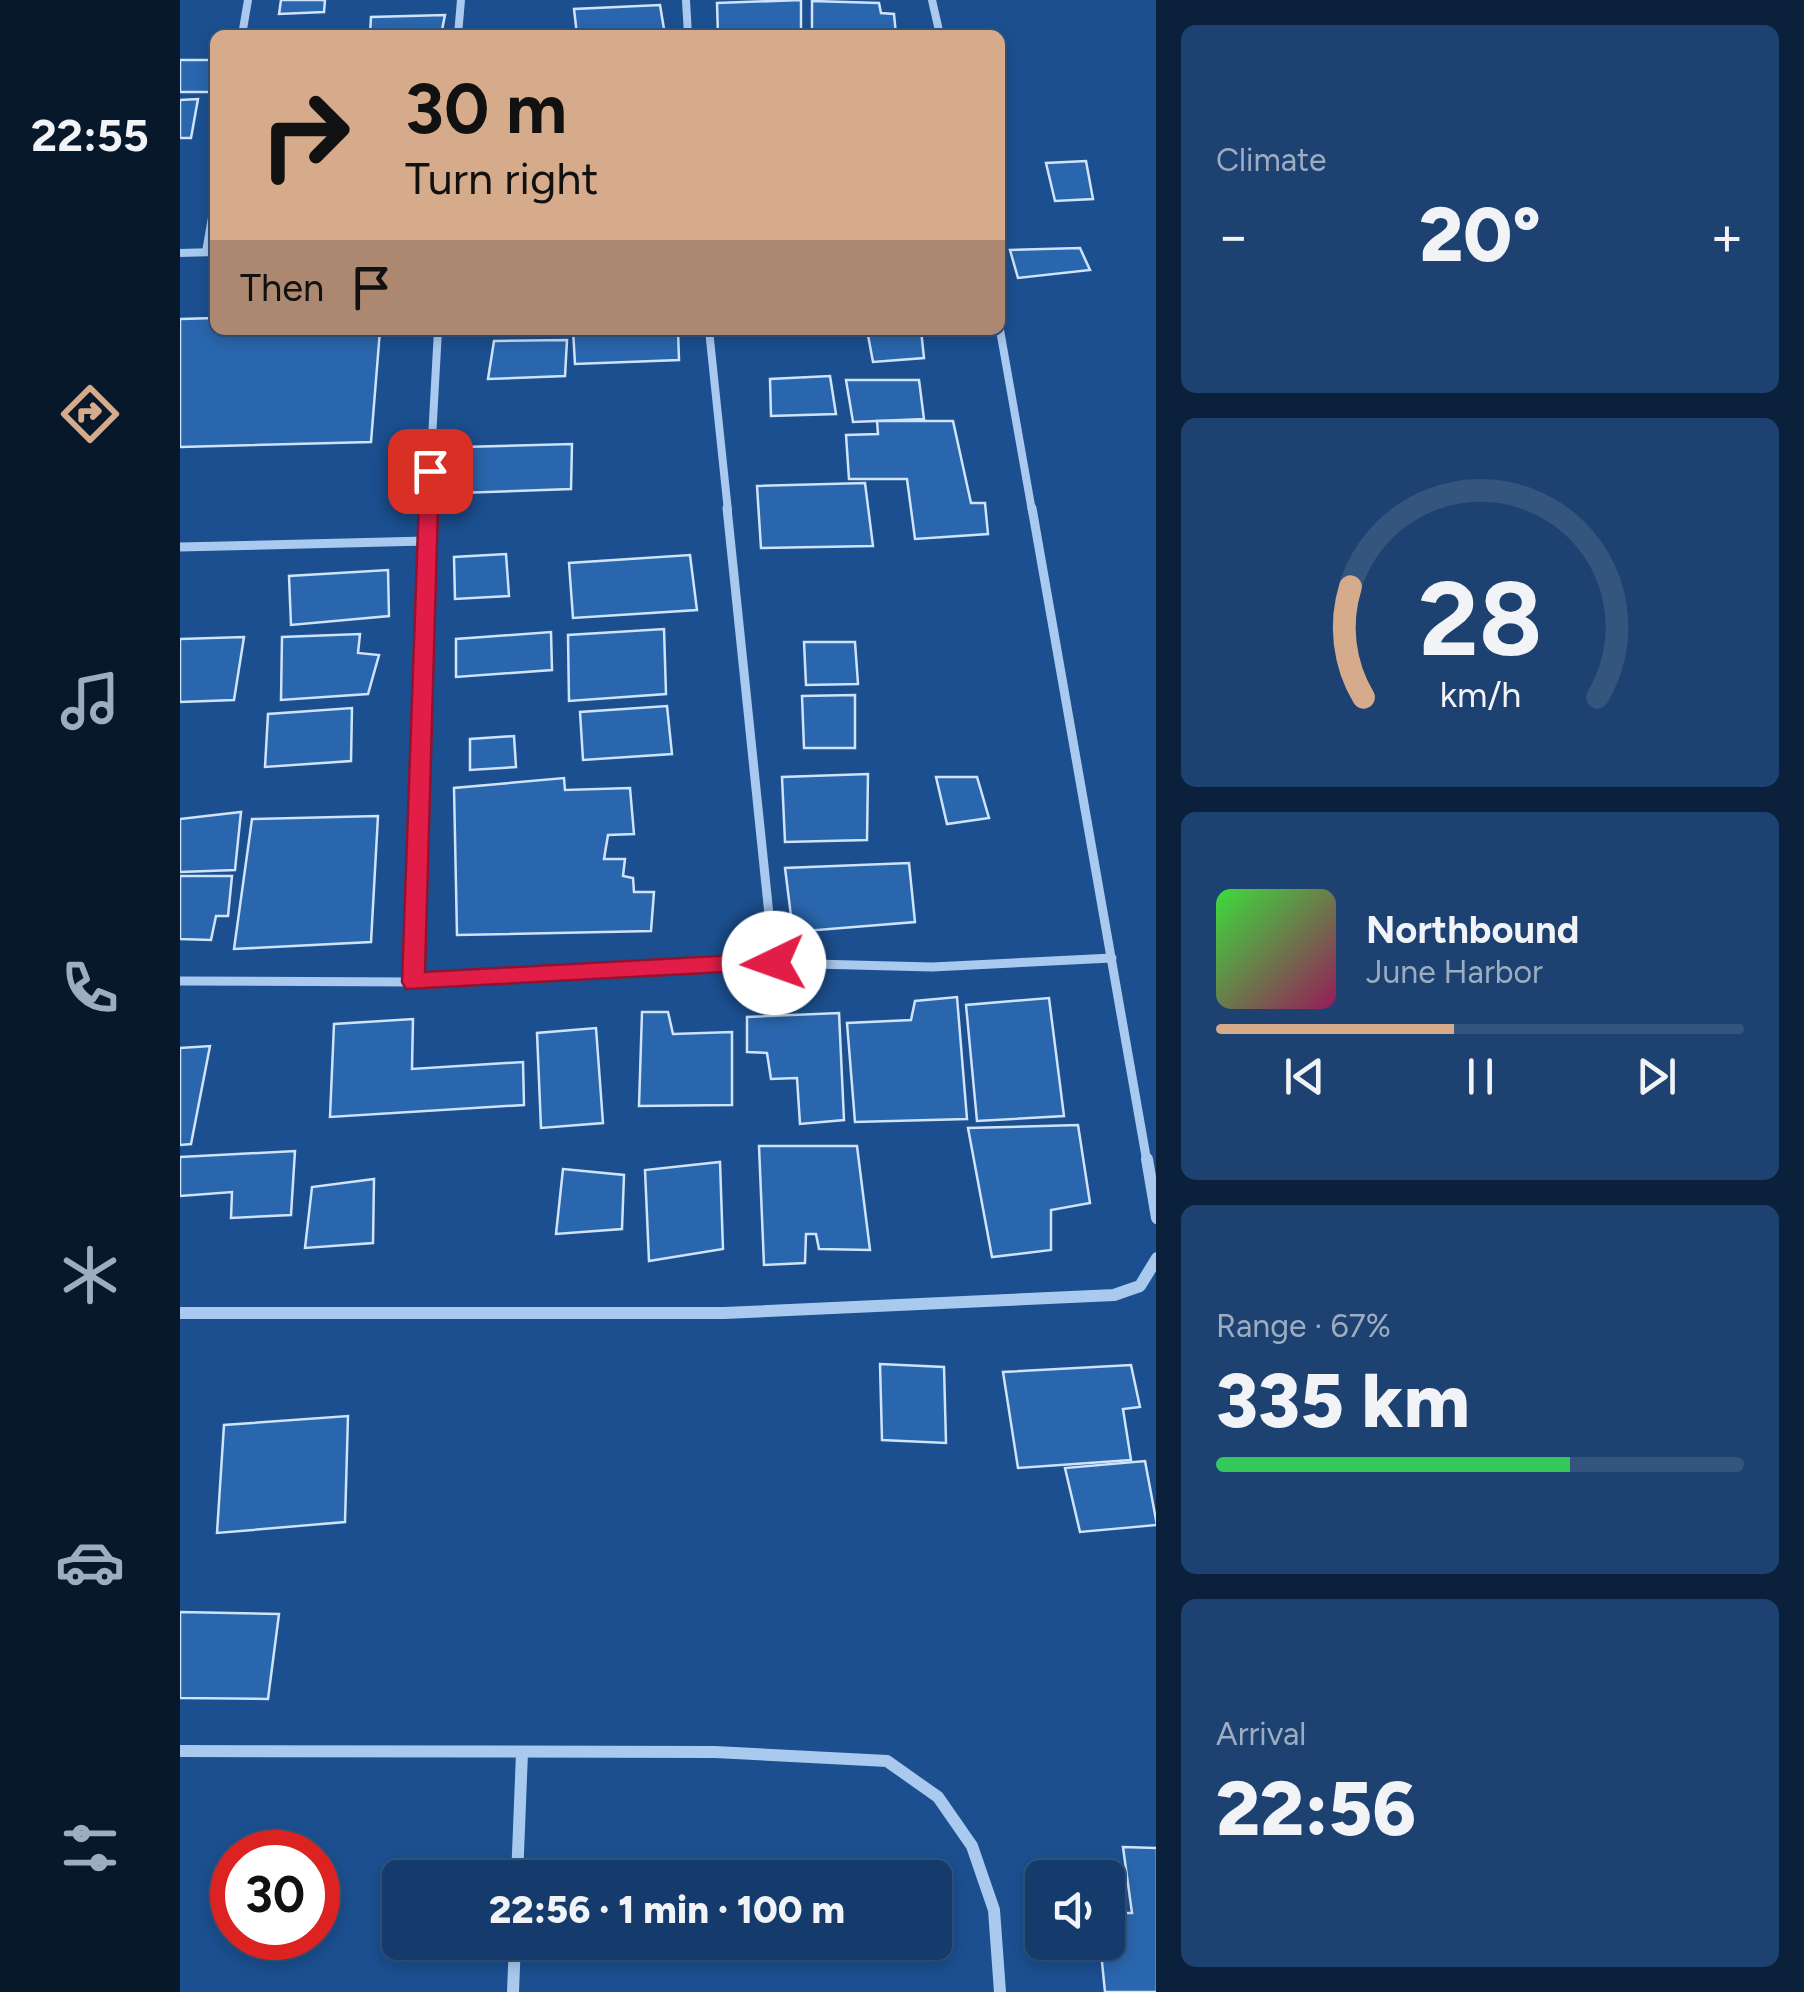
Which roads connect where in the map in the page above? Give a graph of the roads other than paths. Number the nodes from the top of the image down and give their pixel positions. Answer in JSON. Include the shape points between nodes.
{"nodes":[{"id":1,"x":248,"y":0,"type":"edge"},
{"id":2,"x":460,"y":0,"type":"edge"},
{"id":3,"x":686,"y":0,"type":"edge"},
{"id":4,"x":932,"y":0,"type":"edge"},
{"id":5,"x":243,"y":30,"type":"edge"},
{"id":6,"x":458,"y":30,"type":"edge"},
{"id":7,"x":688,"y":30,"type":"edge"},
{"id":8,"x":939,"y":30,"type":"edge"},
{"id":9,"x":210,"y":252,"type":"edge"},
{"id":10,"x":180,"y":253,"type":"edge"},
{"id":11,"x":438,"y":335,"type":"edge"},
{"id":12,"x":710,"y":335,"type":"edge"},
{"id":13,"x":1001,"y":335,"type":"edge"},
{"id":14,"x":426,"y":541,"type":"junction"},
{"id":15,"x":180,"y":548,"type":"edge"},
{"id":16,"x":1112,"y":958,"type":"junction"},
{"id":17,"x":774,"y":963,"type":"junction"},
{"id":18,"x":180,"y":981,"type":"edge"},
{"id":19,"x":414,"y":982,"type":"junction"},
{"id":20,"x":1156,"y":1218,"type":"edge"},
{"id":21,"x":1156,"y":1258,"type":"edge"},
{"id":22,"x":180,"y":1313,"type":"edge"},
{"id":23,"x":180,"y":1751,"type":"edge"},
{"id":24,"x":522,"y":1753,"type":"junction"},
{"id":25,"x":518,"y":1860,"type":"edge"},
{"id":26,"x":513,"y":1960,"type":"edge"},
{"id":27,"x":512,"y":1992,"type":"edge"},
{"id":28,"x":1000,"y":1992,"type":"edge"}],
"edges":[{"from":1,"to":5,"type":"street"},
{"from":2,"to":6,"type":"street"},
{"from":3,"to":7,"type":"street"},
{"from":4,"to":8,"type":"street"},
{"from":9,"to":10,"type":"street"},
{"from":11,"to":14,"type":"street"},
{"from":12,"to":17,"type":"street"},
{"from":13,"to":16,"type":"street"},
{"from":14,"to":15,"type":"street"},
{"from":14,"to":19,"type":"street"},
{"from":16,"to":17,"type":"street","via":[[932,967]]},
{"from":16,"to":20,"type":"street"},
{"from":17,"to":19,"type":"street"},
{"from":18,"to":19,"type":"street"},
{"from":21,"to":22,"type":"street","via":[[1140,1286],[1114,1295],[724,1313]]},
{"from":23,"to":24,"type":"street"},
{"from":24,"to":25,"type":"street"},
{"from":24,"to":28,"type":"street","via":[[715,1752],[887,1761],[938,1797],[972,1846],[994,1910]]},
{"from":26,"to":27,"type":"street"}]}
